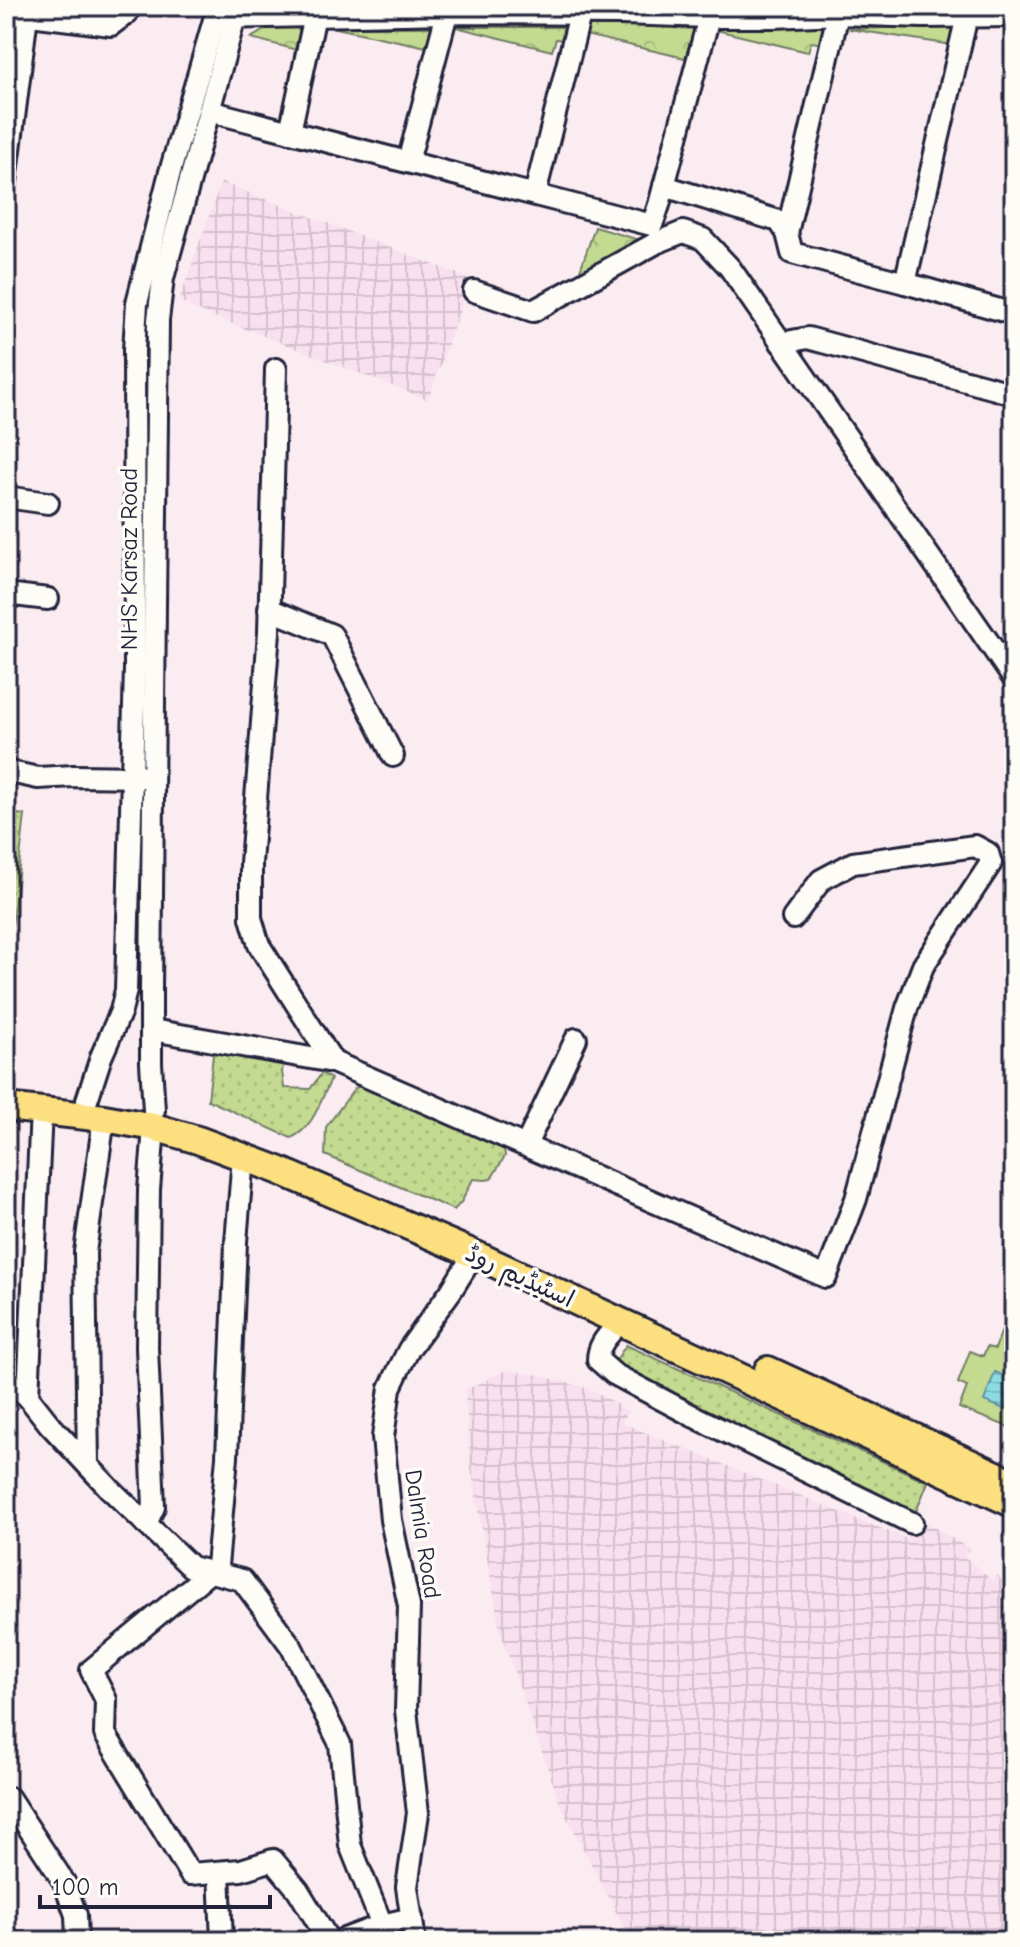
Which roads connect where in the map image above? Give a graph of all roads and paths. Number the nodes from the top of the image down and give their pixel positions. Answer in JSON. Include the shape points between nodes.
{"nodes":[{"id":1,"x":128,"y":6,"type":"edge"},
{"id":2,"x":315,"y":10,"type":"edge"},
{"id":3,"x":622,"y":10,"type":"edge"},
{"id":4,"x":893,"y":11,"type":"edge"},
{"id":5,"x":6,"y":12,"type":"edge"},
{"id":6,"x":226,"y":12,"type":"edge"},
{"id":7,"x":447,"y":13,"type":"junction"},
{"id":8,"x":580,"y":14,"type":"junction"},
{"id":9,"x":838,"y":14,"type":"junction"},
{"id":10,"x":27,"y":15,"type":"junction"},
{"id":11,"x":967,"y":16,"type":"junction"},
{"id":12,"x":1014,"y":16,"type":"edge"},
{"id":13,"x":709,"y":17,"type":"junction"},
{"id":14,"x":209,"y":111,"type":"junction"},
{"id":15,"x":290,"y":132,"type":"junction"},
{"id":16,"x":408,"y":162,"type":"junction"},
{"id":17,"x":6,"y":181,"type":"edge"},
{"id":18,"x":664,"y":186,"type":"junction"},
{"id":19,"x":535,"y":194,"type":"junction"},
{"id":20,"x":787,"y":233,"type":"junction"},
{"id":21,"x":905,"y":283,"type":"junction"},
{"id":22,"x":474,"y":291,"type":"dead end"},
{"id":23,"x":1014,"y":314,"type":"edge"},
{"id":24,"x":135,"y":337,"type":"junction"},
{"id":25,"x":157,"y":337,"type":"junction"},
{"id":26,"x":781,"y":343,"type":"junction"},
{"id":27,"x":276,"y":369,"type":"dead end"},
{"id":28,"x":1014,"y":394,"type":"edge"},
{"id":29,"x":6,"y":497,"type":"edge"},
{"id":30,"x":48,"y":503,"type":"dead end"},
{"id":31,"x":6,"y":594,"type":"edge"},
{"id":32,"x":48,"y":599,"type":"dead end"},
{"id":33,"x":269,"y":609,"type":"junction"},
{"id":34,"x":1014,"y":679,"type":"edge"},
{"id":35,"x":393,"y":756,"type":"dead end"},
{"id":36,"x":6,"y":771,"type":"edge"},
{"id":37,"x":132,"y":777,"type":"junction"},
{"id":38,"x":154,"y":778,"type":"junction"},
{"id":39,"x":793,"y":918,"type":"dead end"},
{"id":40,"x":126,"y":990,"type":"junction"},
{"id":41,"x":151,"y":990,"type":"junction"},
{"id":42,"x":152,"y":1030,"type":"junction"},
{"id":43,"x":576,"y":1039,"type":"dead end"},
{"id":44,"x":333,"y":1062,"type":"junction"},
{"id":45,"x":6,"y":1094,"type":"edge"},
{"id":46,"x":6,"y":1107,"type":"edge"},
{"id":47,"x":95,"y":1109,"type":"junction"},
{"id":48,"x":41,"y":1110,"type":"junction"},
{"id":49,"x":154,"y":1119,"type":"junction"},
{"id":50,"x":526,"y":1145,"type":"junction"},
{"id":51,"x":243,"y":1157,"type":"junction"},
{"id":52,"x":474,"y":1254,"type":"junction"},
{"id":53,"x":620,"y":1322,"type":"junction"},
{"id":54,"x":6,"y":1378,"type":"edge"},
{"id":55,"x":28,"y":1397,"type":"junction"},
{"id":56,"x":88,"y":1465,"type":"junction"},
{"id":57,"x":1014,"y":1483,"type":"edge"},
{"id":58,"x":1014,"y":1504,"type":"edge"},
{"id":59,"x":912,"y":1523,"type":"dead end"},
{"id":60,"x":146,"y":1524,"type":"junction"},
{"id":61,"x":211,"y":1572,"type":"junction"},
{"id":62,"x":9,"y":1798,"type":"dead end"},
{"id":63,"x":219,"y":1872,"type":"junction"},
{"id":64,"x":412,"y":1918,"type":"junction"},
{"id":65,"x":382,"y":1925,"type":"junction"},
{"id":66,"x":77,"y":1941,"type":"edge"},
{"id":67,"x":222,"y":1941,"type":"edge"},
{"id":68,"x":329,"y":1941,"type":"edge"},
{"id":69,"x":339,"y":1941,"type":"edge"},
{"id":70,"x":415,"y":1941,"type":"edge"}],
"edges":[{"from":1,"to":10,"type":"street","via":[[111,25]]},
{"from":2,"to":6,"type":"street"},
{"from":2,"to":7,"type":"street"},
{"from":2,"to":15,"type":"street"},
{"from":3,"to":8,"type":"street"},
{"from":3,"to":13,"type":"street"},
{"from":4,"to":9,"type":"street"},
{"from":4,"to":11,"type":"street"},
{"from":5,"to":10,"type":"street"},
{"from":6,"to":14,"type":"street","name":"NHS Karsaz Road"},
{"from":6,"to":24,"type":"street","via":[[170,172],[137,303]]},
{"from":7,"to":8,"type":"street"},
{"from":7,"to":16,"type":"street"},
{"from":8,"to":19,"type":"street"},
{"from":9,"to":13,"type":"street"},
{"from":9,"to":20,"type":"street"},
{"from":10,"to":17,"type":"street"},
{"from":11,"to":12,"type":"street"},
{"from":11,"to":21,"type":"street"},
{"from":13,"to":18,"type":"street"},
{"from":14,"to":15,"type":"street"},
{"from":14,"to":25,"type":"street","name":"NHS Karsaz Road","via":[[163,278]]},
{"from":15,"to":16,"type":"street"},
{"from":16,"to":19,"type":"street"},
{"from":18,"to":19,"type":"street","via":[[652,225]]},
{"from":18,"to":20,"type":"street","via":[[779,221]]},
{"from":20,"to":21,"type":"street","via":[[792,253]]},
{"from":21,"to":23,"type":"street"},
{"from":22,"to":26,"type":"street","via":[[533,311],[683,232],[703,239],[730,268]]},
{"from":24,"to":25,"type":"street"},
{"from":24,"to":37,"type":"street"},
{"from":25,"to":38,"type":"street","name":"NHS Karsaz Road"},
{"from":26,"to":28,"type":"street","via":[[808,338]]},
{"from":26,"to":34,"type":"street"},
{"from":27,"to":33,"type":"street"},
{"from":29,"to":30,"type":"street"},
{"from":31,"to":32,"type":"street"},
{"from":33,"to":35,"type":"street","via":[[332,635]]},
{"from":33,"to":44,"type":"street","via":[[251,918],[259,945]]},
{"from":36,"to":37,"type":"street","via":[[38,778]]},
{"from":37,"to":38,"type":"street"},
{"from":37,"to":40,"type":"street"},
{"from":38,"to":41,"type":"street","name":"NHS Karsaz Road"},
{"from":39,"to":50,"type":"street","via":[[821,880],[853,863],[975,846],[988,853],[991,863],[923,966],[856,1199],[826,1277]]},
{"from":40,"to":41,"type":"street"},
{"from":40,"to":47,"type":"street","via":[[101,1057]]},
{"from":41,"to":42,"type":"street","name":"NHS Karsaz Road"},
{"from":42,"to":44,"type":"street"},
{"from":42,"to":49,"type":"street","name":"NHS Karsaz Road"},
{"from":43,"to":50,"type":"street"},
{"from":44,"to":50,"type":"street"},
{"from":45,"to":47,"type":"main road","name":"اسٹیڈیم روڈ"},
{"from":46,"to":48,"type":"main road","name":"اسٹیڈیم روڈ"},
{"from":47,"to":48,"type":"main road","name":"اسٹیڈیم روڈ"},
{"from":47,"to":49,"type":"main road","name":"اسٹیڈیم روڈ"},
{"from":47,"to":56,"type":"street","via":[[85,1252]]},
{"from":48,"to":55,"type":"street"},
{"from":49,"to":51,"type":"main road","name":"اسٹیڈیم روڈ"},
{"from":49,"to":57,"type":"main road","name":"اسٹیڈیم روڈ","via":[[223,1132],[292,1160]]},
{"from":49,"to":60,"type":"street","name":"NHS Karsaz Road","via":[[147,1348],[154,1507]]},
{"from":51,"to":52,"type":"main road","name":"اسٹیڈیم روڈ"},
{"from":51,"to":61,"type":"street","via":[[221,1538],[217,1566]]},
{"from":52,"to":53,"type":"main road","name":"اسٹیڈیم روڈ"},
{"from":52,"to":64,"type":"street","name":"Dalmia Road","via":[[399,1369],[390,1388],[383,1437],[391,1520],[409,1606],[406,1710],[418,1813],[407,1887]]},
{"from":53,"to":58,"type":"main road","name":"اسٹیڈیم روڈ"},
{"from":53,"to":59,"type":"street","via":[[598,1354],[614,1374]]},
{"from":54,"to":55,"type":"street"},
{"from":55,"to":56,"type":"street"},
{"from":56,"to":60,"type":"street"},
{"from":60,"to":61,"type":"street","via":[[191,1567]]},
{"from":61,"to":63,"type":"street","via":[[91,1670],[106,1700],[105,1734],[190,1874]]},
{"from":61,"to":65,"type":"street","via":[[242,1580],[291,1646],[340,1744],[350,1845]]},
{"from":62,"to":66,"type":"street","via":[[64,1882],[76,1915]]},
{"from":63,"to":67,"type":"street"},
{"from":63,"to":68,"type":"street","via":[[273,1860]]},
{"from":64,"to":65,"type":"street"},
{"from":64,"to":70,"type":"street","name":"Dalmia Road"},
{"from":65,"to":69,"type":"street"}]}
